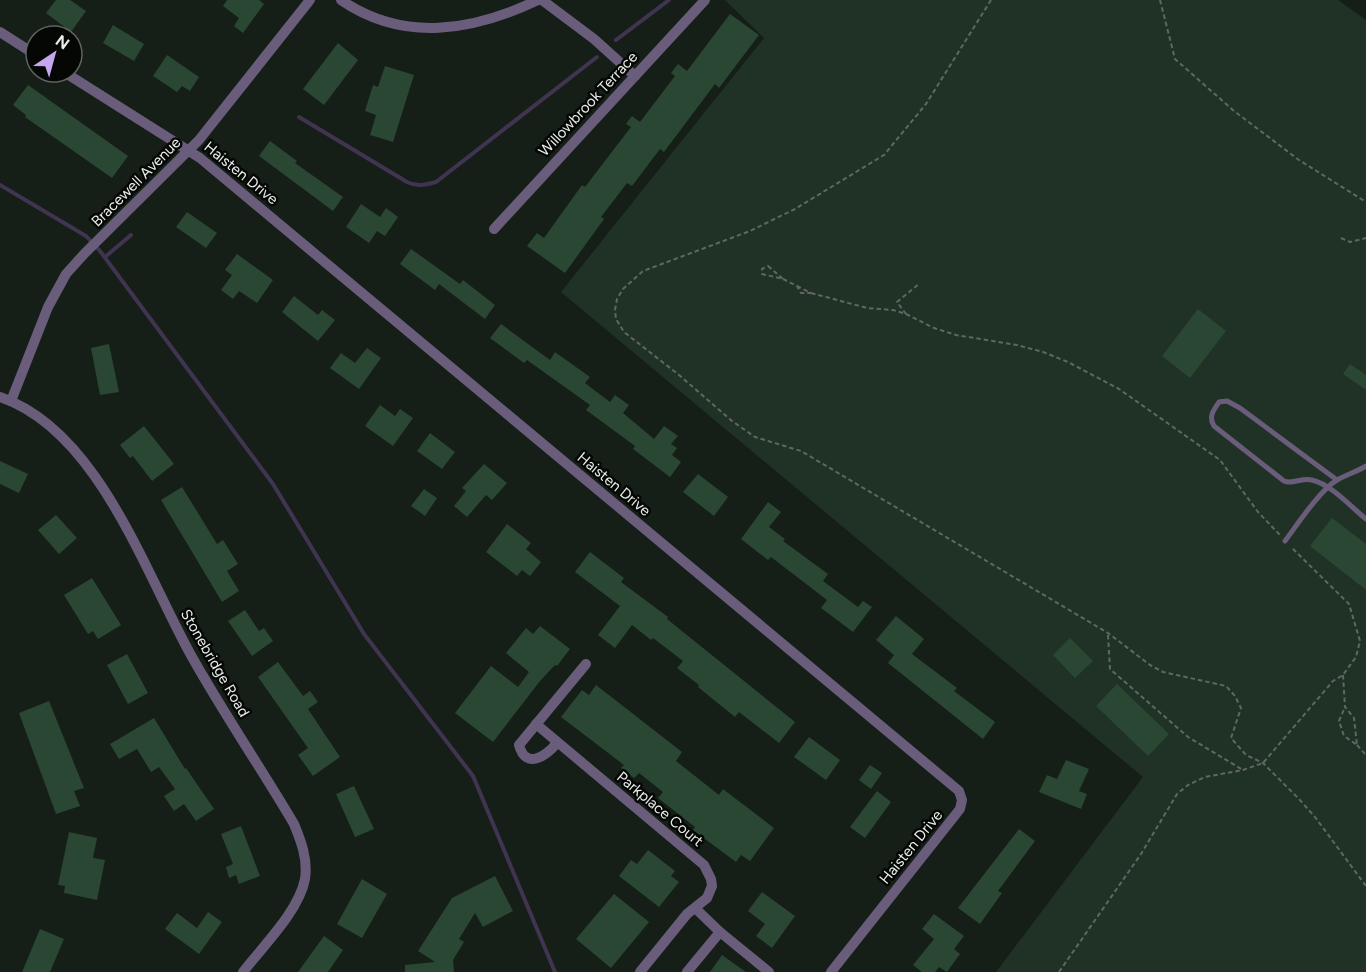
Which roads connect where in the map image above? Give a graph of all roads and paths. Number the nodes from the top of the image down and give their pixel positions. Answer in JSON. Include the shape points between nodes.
{"nodes":[{"id":1,"x":310,"y":0,"type":"edge"},
{"id":2,"x":341,"y":0,"type":"edge"},
{"id":3,"x":540,"y":0,"type":"edge"},
{"id":4,"x":705,"y":0,"type":"edge"},
{"id":5,"x":991,"y":0,"type":"edge"},
{"id":6,"x":1160,"y":0,"type":"edge"},
{"id":7,"x":0,"y":32,"type":"edge"},
{"id":8,"x":24,"y":47,"type":"edge"},
{"id":9,"x":635,"y":76,"type":"junction"},
{"id":10,"x":83,"y":84,"type":"edge"},
{"id":11,"x":189,"y":151,"type":"junction"},
{"id":12,"x":1366,"y":202,"type":"edge"},
{"id":13,"x":494,"y":229,"type":"dead end"},
{"id":14,"x":1341,"y":238,"type":"dead end"},
{"id":15,"x":1366,"y":238,"type":"edge"},
{"id":16,"x":783,"y":279,"type":"junction"},
{"id":17,"x":920,"y":283,"type":"dead end"},
{"id":18,"x":906,"y":314,"type":"junction"},
{"id":19,"x":0,"y":397,"type":"edge"},
{"id":20,"x":11,"y":401,"type":"junction"},
{"id":21,"x":1366,"y":466,"type":"edge"},
{"id":22,"x":1337,"y":480,"type":"junction"},
{"id":23,"x":1327,"y":487,"type":"junction"},
{"id":24,"x":1366,"y":519,"type":"edge"},
{"id":25,"x":1285,"y":541,"type":"junction"},
{"id":26,"x":1108,"y":633,"type":"junction"},
{"id":27,"x":586,"y":664,"type":"dead end"},
{"id":28,"x":1343,"y":675,"type":"junction"},
{"id":29,"x":1345,"y":707,"type":"junction"},
{"id":30,"x":536,"y":724,"type":"junction"},
{"id":31,"x":557,"y":743,"type":"junction"},
{"id":32,"x":1357,"y":745,"type":"junction"},
{"id":33,"x":1366,"y":755,"type":"edge"},
{"id":34,"x":1263,"y":763,"type":"junction"},
{"id":35,"x":1243,"y":770,"type":"junction"},
{"id":36,"x":1366,"y":886,"type":"edge"},
{"id":37,"x":695,"y":908,"type":"junction"},
{"id":38,"x":720,"y":932,"type":"junction"},
{"id":39,"x":243,"y":972,"type":"edge"},
{"id":40,"x":640,"y":972,"type":"edge"},
{"id":41,"x":687,"y":972,"type":"edge"},
{"id":42,"x":769,"y":972,"type":"edge"},
{"id":43,"x":831,"y":972,"type":"edge"},
{"id":44,"x":1059,"y":972,"type":"edge"}],
"edges":[{"from":1,"to":11,"type":"street","name":"Bracewell Avenue"},
{"from":2,"to":3,"type":"street","via":[[387,22],[442,29],[485,21]]},
{"from":3,"to":9,"type":"street","via":[[594,39]]},
{"from":4,"to":9,"type":"street","name":"Willowbrook Terrace"},
{"from":5,"to":26,"type":"path","via":[[926,104],[884,155],[750,231],[643,271],[617,299],[616,319],[624,332],[755,437],[801,451]]},
{"from":6,"to":12,"type":"path","via":[[1175,59],[1234,111],[1299,160]]},
{"from":7,"to":8,"type":"street"},
{"from":9,"to":13,"type":"street","name":"Willowbrook Terrace"},
{"from":10,"to":11,"type":"street","name":"Haisten Drive"},
{"from":11,"to":20,"type":"street","name":"Bracewell Avenue","via":[[66,274],[53,294]]},
{"from":11,"to":43,"type":"street","name":"Haisten Drive","via":[[959,791],[960,809]]},
{"from":14,"to":15,"type":"path","via":[[1350,242]]},
{"from":16,"to":16,"type":"path","via":[[768,266],[762,268],[762,274]]},
{"from":16,"to":18,"type":"path","via":[[797,286],[801,293]]},
{"from":17,"to":18,"type":"path","via":[[897,302]]},
{"from":18,"to":25,"type":"path","via":[[956,335],[1043,352],[1119,389],[1220,460]]},
{"from":19,"to":20,"type":"street","name":"Stonebridge Road"},
{"from":20,"to":39,"type":"street","name":"Stonebridge Road","via":[[50,425],[91,471],[192,657],[294,824],[306,866],[305,879],[285,918]]},
{"from":21,"to":22,"type":"lane"},
{"from":22,"to":23,"type":"lane"},
{"from":22,"to":23,"type":"lane","via":[[1240,408],[1227,401],[1219,402],[1211,414],[1214,426],[1289,483],[1305,478]]},
{"from":23,"to":24,"type":"lane"},
{"from":23,"to":25,"type":"lane"},
{"from":25,"to":28,"type":"path","via":[[1349,604],[1360,640],[1356,657]]},
{"from":26,"to":34,"type":"path","via":[[1163,672],[1226,687],[1241,708],[1231,738],[1246,755]]},
{"from":26,"to":35,"type":"path","via":[[1110,669],[1188,737]]},
{"from":27,"to":30,"type":"street"},
{"from":28,"to":29,"type":"path"},
{"from":28,"to":34,"type":"path","via":[[1333,681]]},
{"from":29,"to":32,"type":"path","via":[[1354,718]]},
{"from":29,"to":32,"type":"path","via":[[1340,722],[1344,736]]},
{"from":30,"to":31,"type":"street","name":"Parkplace Court"},
{"from":30,"to":31,"type":"street","via":[[519,745],[523,754],[539,759]]},
{"from":31,"to":37,"type":"street","name":"Parkplace Court","via":[[704,865],[712,886],[707,898]]},
{"from":32,"to":33,"type":"path"},
{"from":34,"to":35,"type":"path"},
{"from":34,"to":36,"type":"path","via":[[1315,817]]},
{"from":35,"to":44,"type":"path","via":[[1205,777],[1177,794],[1141,854]]},
{"from":37,"to":38,"type":"street"},
{"from":37,"to":40,"type":"street","name":"Parkplace Court"},
{"from":38,"to":41,"type":"street"},
{"from":38,"to":42,"type":"street"}]}
